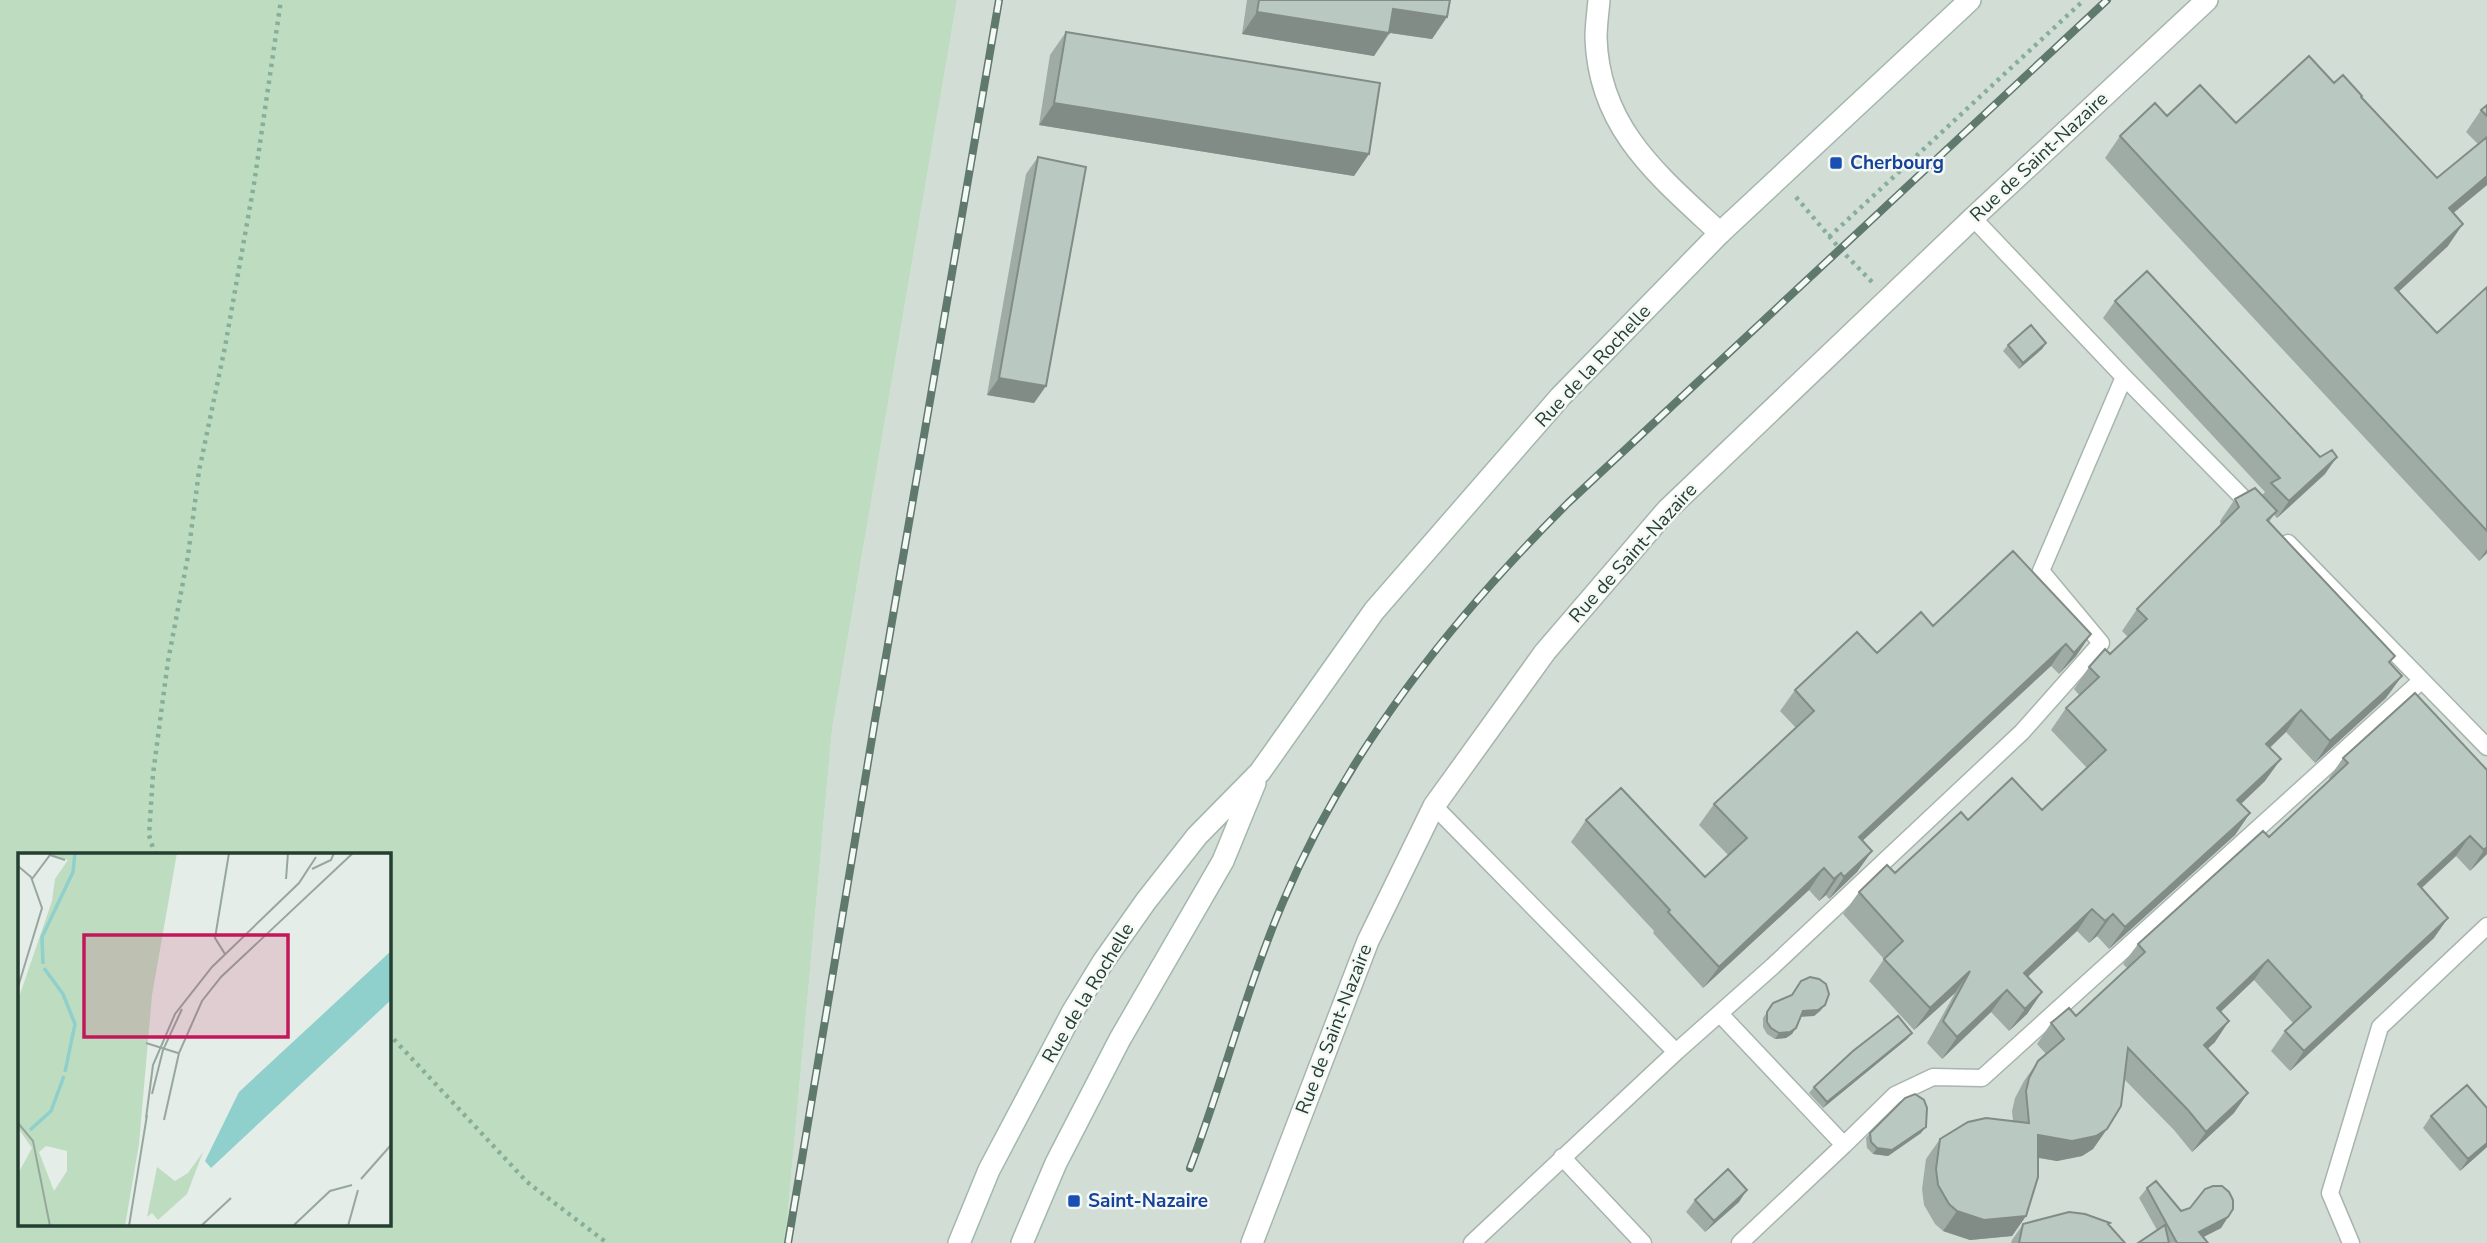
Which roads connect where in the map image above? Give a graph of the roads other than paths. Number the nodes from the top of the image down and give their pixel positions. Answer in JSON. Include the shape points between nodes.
{"nodes":[{"id":1,"x":1600,"y":0,"type":"edge"},
{"id":2,"x":1970,"y":0,"type":"edge"},
{"id":3,"x":2207,"y":0,"type":"edge"},
{"id":4,"x":1973,"y":218,"type":"junction"},
{"id":5,"x":1720,"y":233,"type":"junction"},
{"id":6,"x":2124,"y":377,"type":"junction"},
{"id":7,"x":2422,"y":680,"type":"junction"},
{"id":8,"x":2487,"y":747,"type":"edge"},
{"id":9,"x":1260,"y":772,"type":"junction"},
{"id":10,"x":1434,"y":806,"type":"junction"},
{"id":11,"x":2487,"y":926,"type":"edge"},
{"id":12,"x":1720,"y":1014,"type":"junction"},
{"id":13,"x":1676,"y":1052,"type":"junction"},
{"id":14,"x":1844,"y":1144,"type":"junction"},
{"id":15,"x":1562,"y":1157,"type":"junction"},
{"id":16,"x":959,"y":1243,"type":"edge"},
{"id":17,"x":1022,"y":1243,"type":"edge"},
{"id":18,"x":1252,"y":1243,"type":"edge"},
{"id":19,"x":1472,"y":1243,"type":"edge"},
{"id":20,"x":1643,"y":1243,"type":"edge"},
{"id":21,"x":1740,"y":1243,"type":"edge"},
{"id":22,"x":2351,"y":1243,"type":"edge"}],
"edges":[{"from":1,"to":5,"type":"main road","via":[[1598,63],[1612,111],[1643,159]]},
{"from":2,"to":5,"type":"main road","name":"Rue de la Rochelle"},
{"from":3,"to":4,"type":"main road","name":"Rue de Saint-Nazaire"},
{"from":4,"to":6,"type":"lane"},
{"from":4,"to":10,"type":"main road","name":"Rue de Saint-Nazaire","via":[[1667,510],[1545,652]]},
{"from":5,"to":9,"type":"main road","name":"Rue de la Rochelle","via":[[1561,396],[1410,567]]},
{"from":6,"to":7,"type":"lane"},
{"from":6,"to":12,"type":"lane","via":[[2041,571],[2101,643],[2022,732]]},
{"from":7,"to":8,"type":"lane"},
{"from":7,"to":14,"type":"lane","via":[[1982,1078],[1933,1077],[1895,1095]]},
{"from":9,"to":16,"type":"main road","name":"Rue de la Rochelle","via":[[1197,836],[1103,962],[989,1170]]},
{"from":9,"to":17,"type":"main road","name":"Rue de la Rochelle","via":[[1223,861],[1114,1051],[1056,1163]]},
{"from":10,"to":13,"type":"lane"},
{"from":10,"to":18,"type":"main road","name":"Rue de Saint-Nazaire","via":[[1368,941]]},
{"from":11,"to":22,"type":"lane","via":[[2379,1027],[2330,1192]]},
{"from":12,"to":13,"type":"lane"},
{"from":12,"to":14,"type":"lane"},
{"from":13,"to":15,"type":"lane"},
{"from":14,"to":21,"type":"lane"},
{"from":15,"to":19,"type":"lane"},
{"from":15,"to":20,"type":"lane"}]}
